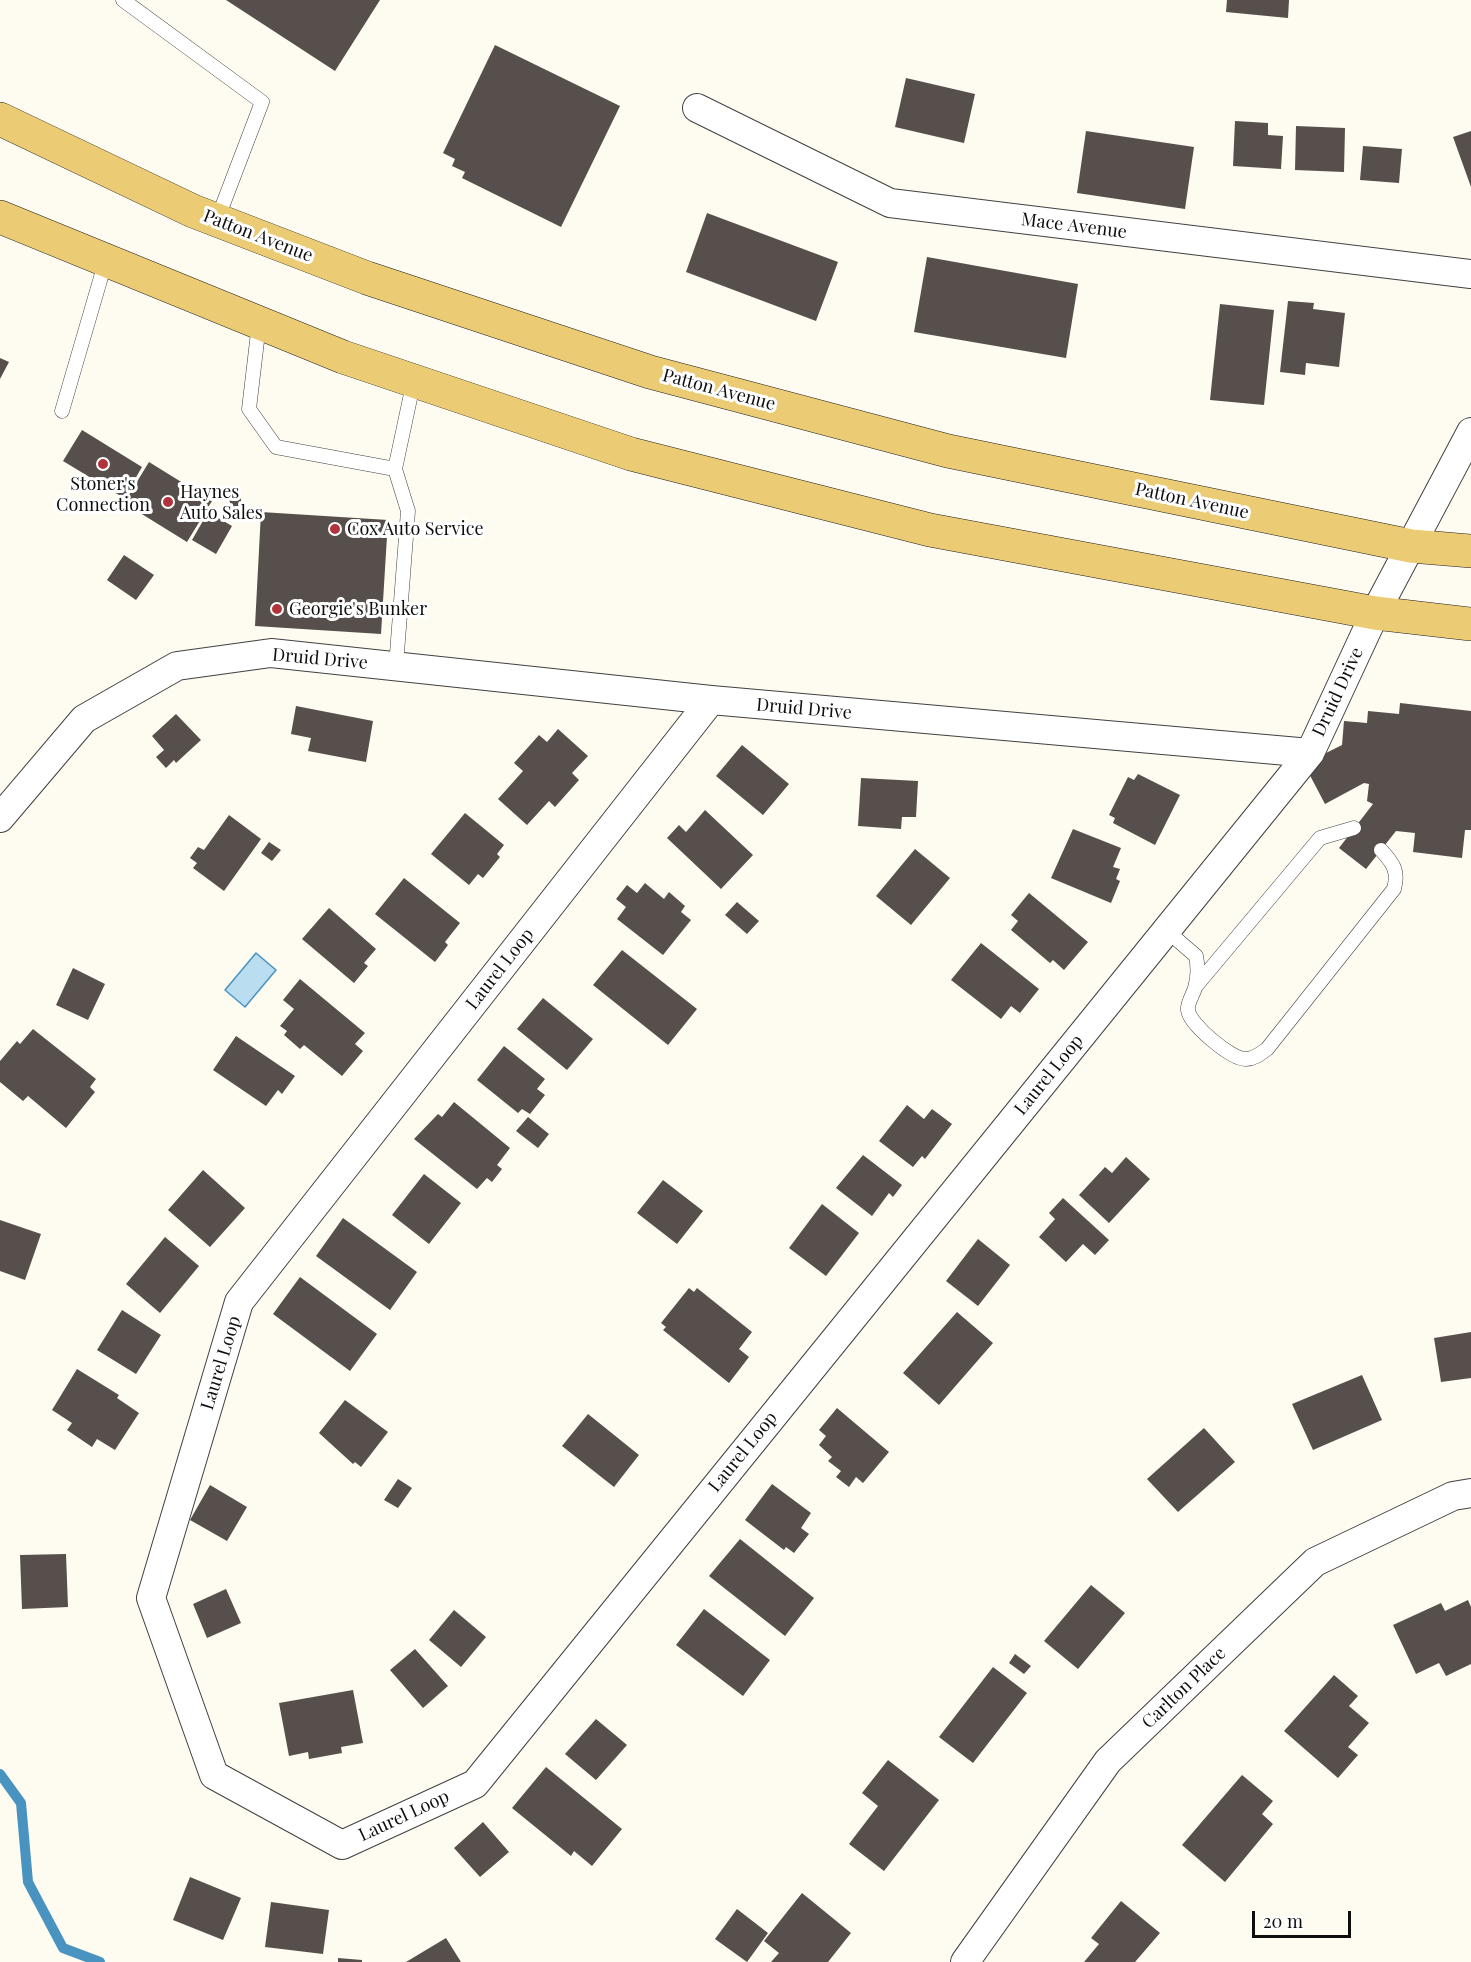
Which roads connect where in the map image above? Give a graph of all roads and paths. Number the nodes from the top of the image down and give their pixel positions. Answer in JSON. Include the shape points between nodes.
{"nodes":[{"id":1,"x":123,"y":0,"type":"edge"},
{"id":2,"x":697,"y":108,"type":"dead end"},
{"id":3,"x":0,"y":119,"type":"edge"},
{"id":4,"x":0,"y":217,"type":"edge"},
{"id":5,"x":217,"y":220,"type":"junction"},
{"id":6,"x":106,"y":260,"type":"junction"},
{"id":7,"x":1471,"y":274,"type":"edge"},
{"id":8,"x":259,"y":324,"type":"junction"},
{"id":9,"x":414,"y":380,"type":"junction"},
{"id":10,"x":62,"y":411,"type":"dead end"},
{"id":11,"x":1471,"y":432,"type":"edge"},
{"id":12,"x":395,"y":469,"type":"junction"},
{"id":13,"x":1411,"y":546,"type":"junction"},
{"id":14,"x":1471,"y":551,"type":"edge"},
{"id":15,"x":1375,"y":613,"type":"junction"},
{"id":16,"x":1471,"y":624,"type":"edge"},
{"id":17,"x":396,"y":666,"type":"junction"},
{"id":18,"x":711,"y":700,"type":"junction"},
{"id":19,"x":1310,"y":753,"type":"junction"},
{"id":20,"x":0,"y":818,"type":"edge"},
{"id":21,"x":1354,"y":828,"type":"dead end"},
{"id":22,"x":1381,"y":850,"type":"dead end"},
{"id":23,"x":1166,"y":930,"type":"junction"},
{"id":24,"x":1195,"y":987,"type":"junction"},
{"id":25,"x":1471,"y":1493,"type":"edge"},
{"id":26,"x":965,"y":1962,"type":"edge"}],
"edges":[{"from":1,"to":5,"type":"lane","via":[[262,102]]},
{"from":2,"to":7,"type":"street","name":"Mace Avenue","via":[[890,203]]},
{"from":3,"to":5,"type":"main road","name":"Patton Avenue"},
{"from":4,"to":6,"type":"main road"},
{"from":5,"to":13,"type":"main road","name":"Patton Avenue","via":[[367,278],[650,372],[948,450]]},
{"from":6,"to":8,"type":"main road"},
{"from":6,"to":10,"type":"lane"},
{"from":8,"to":9,"type":"main road"},
{"from":8,"to":12,"type":"lane","via":[[249,409],[276,447]]},
{"from":9,"to":12,"type":"lane"},
{"from":9,"to":15,"type":"main road","via":[[631,454],[930,530]]},
{"from":11,"to":13,"type":"street","name":"Druid Drive"},
{"from":12,"to":17,"type":"lane","via":[[408,512]]},
{"from":13,"to":14,"type":"main road","name":"Patton Avenue"},
{"from":13,"to":15,"type":"street","name":"Druid Drive"},
{"from":15,"to":16,"type":"main road"},
{"from":15,"to":19,"type":"street","name":"Druid Drive"},
{"from":17,"to":18,"type":"street","name":"Druid Drive"},
{"from":17,"to":20,"type":"street","name":"Druid Drive","via":[[271,652],[177,666],[84,719]]},
{"from":18,"to":19,"type":"street","name":"Druid Drive"},
{"from":18,"to":23,"type":"street","name":"Laurel Loop","via":[[239,1302],[151,1598],[214,1775],[342,1845],[475,1784]]},
{"from":19,"to":23,"type":"street","name":"Laurel Loop"},
{"from":21,"to":24,"type":"lane","via":[[1320,838]]},
{"from":22,"to":24,"type":"lane","via":[[1393,862],[1397,877],[1394,889],[1266,1049],[1254,1058],[1244,1060],[1228,1052],[1198,1028],[1187,1008]]},
{"from":23,"to":24,"type":"lane","via":[[1196,956]]},
{"from":25,"to":26,"type":"street","name":"Carlton Place","via":[[1453,1496],[1315,1562],[1108,1761]]}]}
